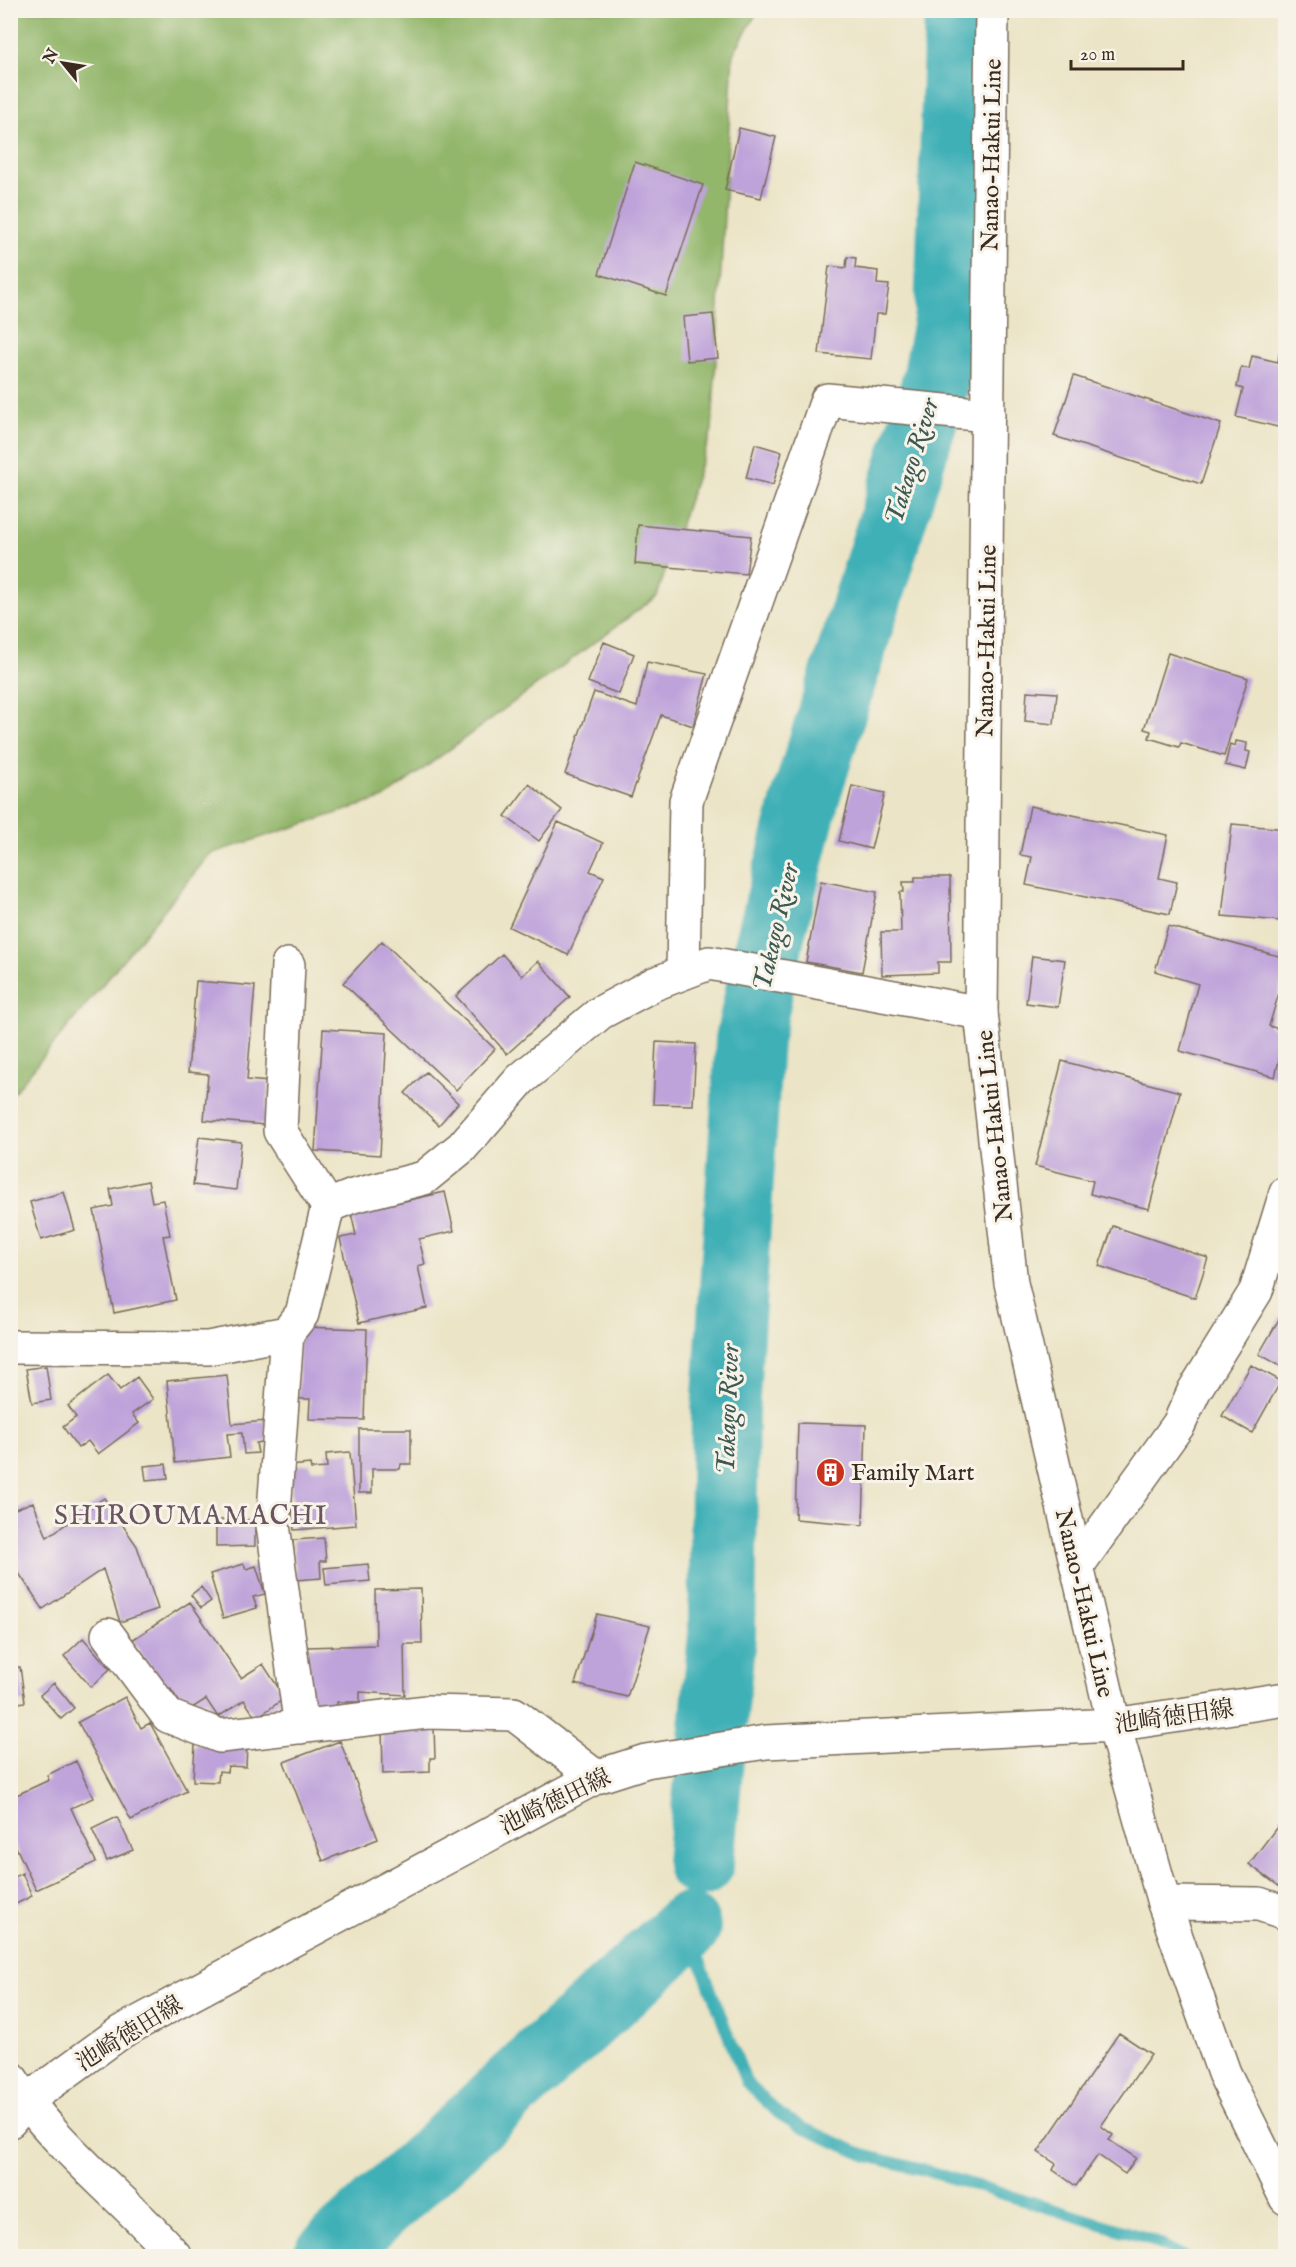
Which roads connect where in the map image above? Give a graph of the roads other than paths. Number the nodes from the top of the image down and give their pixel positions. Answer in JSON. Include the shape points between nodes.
{"nodes":[{"id":1,"x":992,"y":10,"type":"edge"},
{"id":2,"x":986,"y":415,"type":"junction"},
{"id":3,"x":288,"y":965,"type":"dead end"},
{"id":4,"x":683,"y":972,"type":"junction"},
{"id":5,"x":981,"y":1013,"type":"junction"},
{"id":6,"x":1286,"y":1193,"type":"edge"},
{"id":7,"x":328,"y":1206,"type":"junction"},
{"id":8,"x":287,"y":1333,"type":"junction"},
{"id":9,"x":10,"y":1347,"type":"edge"},
{"id":10,"x":1077,"y":1566,"type":"junction"},
{"id":11,"x":108,"y":1635,"type":"dead end"},
{"id":12,"x":1286,"y":1699,"type":"edge"},
{"id":13,"x":1113,"y":1725,"type":"junction"},
{"id":14,"x":301,"y":1727,"type":"junction"},
{"id":15,"x":596,"y":1777,"type":"junction"},
{"id":16,"x":1164,"y":1903,"type":"junction"},
{"id":17,"x":1286,"y":1913,"type":"edge"},
{"id":18,"x":16,"y":2100,"type":"edge"},
{"id":19,"x":1286,"y":2198,"type":"edge"},
{"id":20,"x":175,"y":2256,"type":"edge"}],
"edges":[{"from":1,"to":2,"type":"main road","name":"Nanao-Hakui Line"},
{"from":2,"to":4,"type":"main road","via":[[827,400],[687,801]]},
{"from":2,"to":5,"type":"main road","name":"Nanao-Hakui Line"},
{"from":3,"to":7,"type":"main road","via":[[280,1131]]},
{"from":4,"to":5,"type":"main road","via":[[709,963]]},
{"from":4,"to":7,"type":"main road","via":[[600,1013],[520,1080],[462,1147],[424,1178]]},
{"from":5,"to":10,"type":"main road","name":"Nanao-Hakui Line","via":[[1011,1283]]},
{"from":6,"to":10,"type":"main road","via":[[1256,1291],[1194,1391],[1179,1424]]},
{"from":7,"to":8,"type":"main road","via":[[303,1314]]},
{"from":8,"to":9,"type":"main road","via":[[208,1348]]},
{"from":8,"to":14,"type":"main road","via":[[273,1525]]},
{"from":10,"to":13,"type":"main road","name":"Nanao-Hakui Line"},
{"from":11,"to":14,"type":"main road","via":[[168,1716],[220,1736]]},
{"from":12,"to":13,"type":"main road","name":"池崎徳田線"},
{"from":13,"to":15,"type":"main road","name":"池崎徳田線","via":[[766,1742],[646,1761]]},
{"from":13,"to":16,"type":"main road","name":"Nanao-Hakui Line"},
{"from":14,"to":15,"type":"main road","via":[[427,1712],[514,1714]]},
{"from":15,"to":18,"type":"main road","name":"池崎徳田線","via":[[121,2032]]},
{"from":16,"to":17,"type":"main road","via":[[1259,1904]]},
{"from":16,"to":19,"type":"main road","name":"Nanao-Hakui Line","via":[[1224,2073]]},
{"from":18,"to":20,"type":"main road","via":[[146,2223]]}]}
